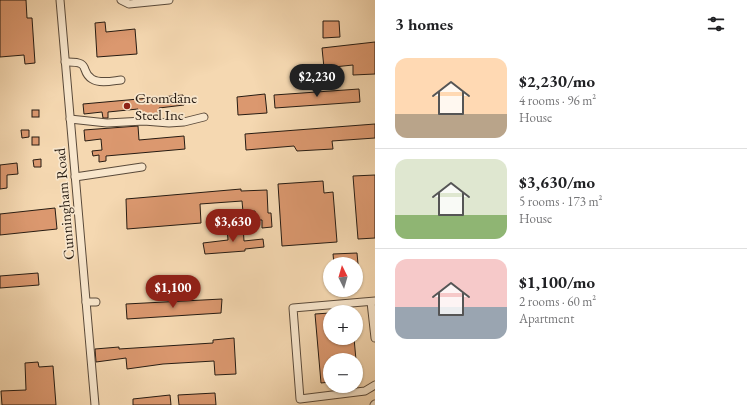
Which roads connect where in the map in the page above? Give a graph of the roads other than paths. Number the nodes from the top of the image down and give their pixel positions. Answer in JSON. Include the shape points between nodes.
{"nodes":[{"id":1,"x":60,"y":0,"type":"edge"},
{"id":2,"x":121,"y":0,"type":"edge"},
{"id":3,"x":169,"y":0,"type":"edge"},
{"id":4,"x":65,"y":62,"type":"junction"},
{"id":5,"x":121,"y":80,"type":"dead end"},
{"id":6,"x":204,"y":117,"type":"dead end"},
{"id":7,"x":70,"y":119,"type":"junction"},
{"id":8,"x":142,"y":167,"type":"dead end"},
{"id":9,"x":75,"y":177,"type":"junction"},
{"id":10,"x":86,"y":302,"type":"junction"},
{"id":11,"x":96,"y":302,"type":"dead end"},
{"id":12,"x":373,"y":302,"type":"edge"},
{"id":13,"x":375,"y":338,"type":"edge"},
{"id":14,"x":375,"y":385,"type":"edge"},
{"id":15,"x":95,"y":405,"type":"edge"}],
"edges":[{"from":1,"to":4,"type":"street","name":"Cunningham Road"},
{"from":2,"to":3,"type":"street","via":[[129,4]]},
{"from":4,"to":5,"type":"street","via":[[79,62],[90,77],[97,81]]},
{"from":4,"to":7,"type":"street","name":"Cunningham Road"},
{"from":6,"to":7,"type":"street","via":[[169,123],[144,121],[107,124]]},
{"from":7,"to":9,"type":"street","name":"Cunningham Road"},
{"from":8,"to":9,"type":"street"},
{"from":9,"to":10,"type":"street","name":"Cunningham Road"},
{"from":10,"to":11,"type":"street"},
{"from":10,"to":15,"type":"street","name":"Cunningham Road"},
{"from":12,"to":13,"type":"street"},
{"from":12,"to":14,"type":"street","via":[[293,308],[300,399],[365,391]]}]}
